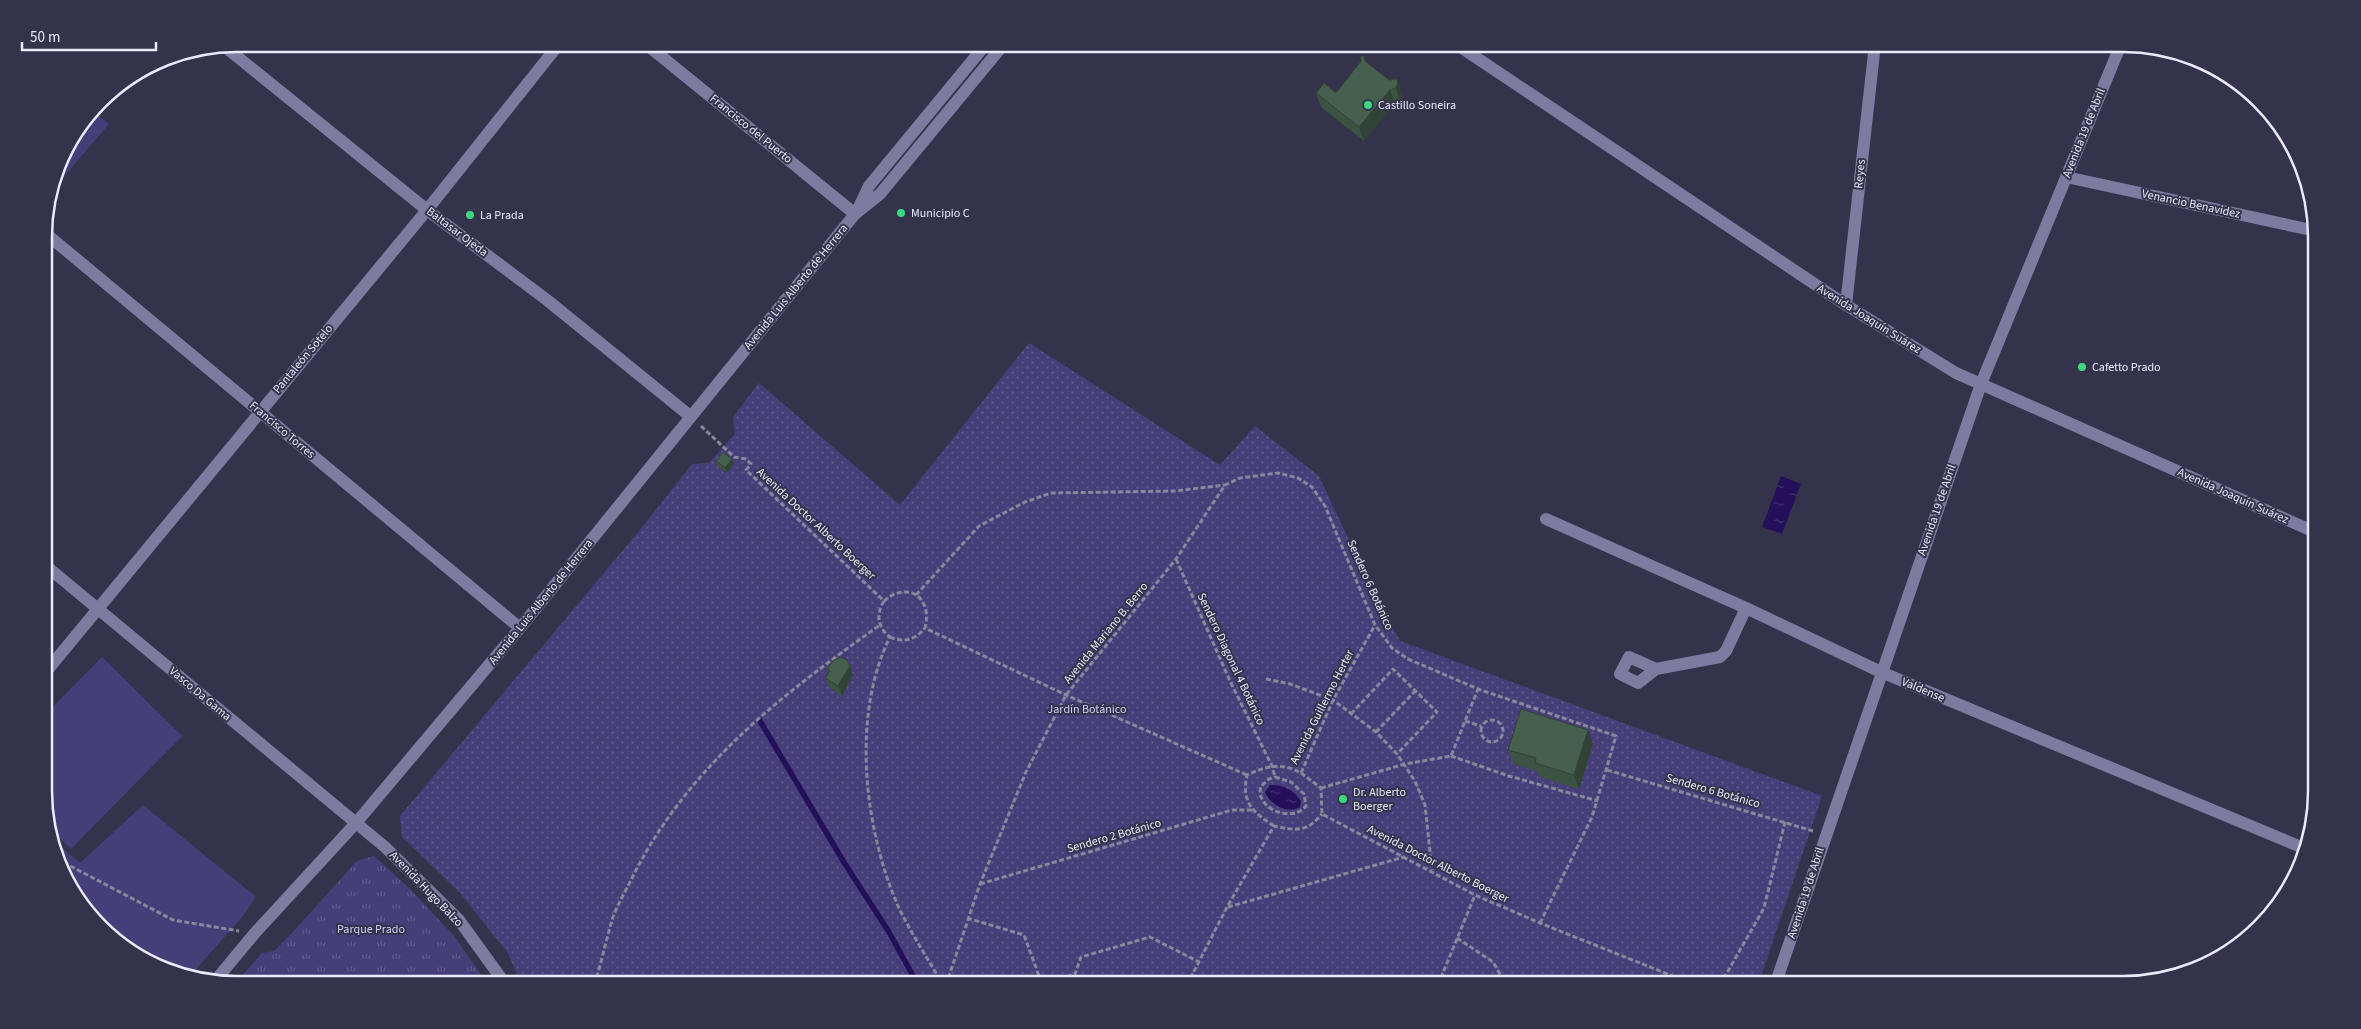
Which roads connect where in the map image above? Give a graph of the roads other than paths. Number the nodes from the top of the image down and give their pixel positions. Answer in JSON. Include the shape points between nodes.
{"nodes":[{"id":1,"x":232,"y":52,"type":"edge"},
{"id":2,"x":553,"y":52,"type":"edge"},
{"id":3,"x":656,"y":52,"type":"edge"},
{"id":4,"x":979,"y":52,"type":"edge"},
{"id":5,"x":997,"y":52,"type":"edge"},
{"id":6,"x":1469,"y":52,"type":"edge"},
{"id":7,"x":1874,"y":52,"type":"edge"},
{"id":8,"x":2117,"y":52,"type":"edge"},
{"id":9,"x":2066,"y":177,"type":"junction"},
{"id":10,"x":427,"y":210,"type":"junction"},
{"id":11,"x":856,"y":214,"type":"junction"},
{"id":12,"x":2308,"y":229,"type":"edge"},
{"id":13,"x":52,"y":239,"type":"edge"},
{"id":14,"x":1846,"y":305,"type":"junction"},
{"id":15,"x":1981,"y":384,"type":"junction"},
{"id":16,"x":260,"y":410,"type":"junction"},
{"id":17,"x":690,"y":416,"type":"junction"},
{"id":18,"x":1546,"y":519,"type":"dead end"},
{"id":19,"x":2308,"y":530,"type":"edge"},
{"id":20,"x":52,"y":571,"type":"edge"},
{"id":21,"x":1746,"y":608,"type":"junction"},
{"id":22,"x":98,"y":610,"type":"junction"},
{"id":23,"x":520,"y":628,"type":"junction"},
{"id":24,"x":52,"y":665,"type":"edge"},
{"id":25,"x":1656,"y":669,"type":"dead end"},
{"id":26,"x":1881,"y":672,"type":"junction"},
{"id":27,"x":356,"y":823,"type":"junction"},
{"id":28,"x":2300,"y":847,"type":"edge"},
{"id":29,"x":220,"y":976,"type":"edge"},
{"id":30,"x":499,"y":976,"type":"edge"},
{"id":31,"x":1778,"y":976,"type":"edge"}],
"edges":[{"from":1,"to":10,"type":"street","name":"Baltasar Ojeda"},
{"from":2,"to":10,"type":"street","name":"Pantaleón Sotelo"},
{"from":3,"to":11,"type":"street","name":"Francisco del Puerto"},
{"from":4,"to":11,"type":"street","name":"Avenida Luis Alberto de Herrera","via":[[869,186]]},
{"from":5,"to":11,"type":"street","name":"Avenida Luis Alberto de Herrera","via":[[880,194]]},
{"from":6,"to":14,"type":"street","name":"Avenida Joaquín Suárez"},
{"from":7,"to":14,"type":"street","name":"Reyes"},
{"from":8,"to":9,"type":"street","name":"Avenida 19 de Abril"},
{"from":9,"to":12,"type":"street","name":"Venancio Benavidez"},
{"from":9,"to":15,"type":"street","name":"Avenida 19 de Abril"},
{"from":10,"to":16,"type":"street","name":"Pantaleón Sotelo"},
{"from":10,"to":17,"type":"street","name":"Baltasar Ojeda","via":[[547,300]]},
{"from":11,"to":17,"type":"street","name":"Avenida Luis Alberto de Herrera"},
{"from":13,"to":16,"type":"street","name":"Francisco Torres"},
{"from":14,"to":15,"type":"street","name":"Avenida Joaquín Suárez","via":[[1956,373]]},
{"from":15,"to":19,"type":"street","name":"Avenida Joaquín Suárez"},
{"from":15,"to":26,"type":"street","name":"Avenida 19 de Abril"},
{"from":16,"to":22,"type":"street","name":"Pantaleón Sotelo"},
{"from":16,"to":23,"type":"street","name":"Francisco Torres"},
{"from":17,"to":23,"type":"street","name":"Avenida Luis Alberto de Herrera"},
{"from":18,"to":21,"type":"street","name":"Valdense"},
{"from":20,"to":22,"type":"street","name":"Vasco Da Gama"},
{"from":21,"to":25,"type":"street","via":[[1720,657]]},
{"from":21,"to":26,"type":"street","name":"Valdense"},
{"from":22,"to":24,"type":"street","name":"Pantaleón Sotelo"},
{"from":22,"to":27,"type":"street","name":"Vasco Da Gama"},
{"from":23,"to":27,"type":"street","name":"Avenida Luis Alberto de Herrera"},
{"from":26,"to":28,"type":"street","name":"Valdense"},
{"from":26,"to":31,"type":"street","name":"Avenida 19 de Abril"},
{"from":27,"to":29,"type":"street","name":"Avenida Luis Alberto de Herrera"},
{"from":27,"to":30,"type":"street","name":"Avenida Hugo Balzo","via":[[459,920]]}]}
